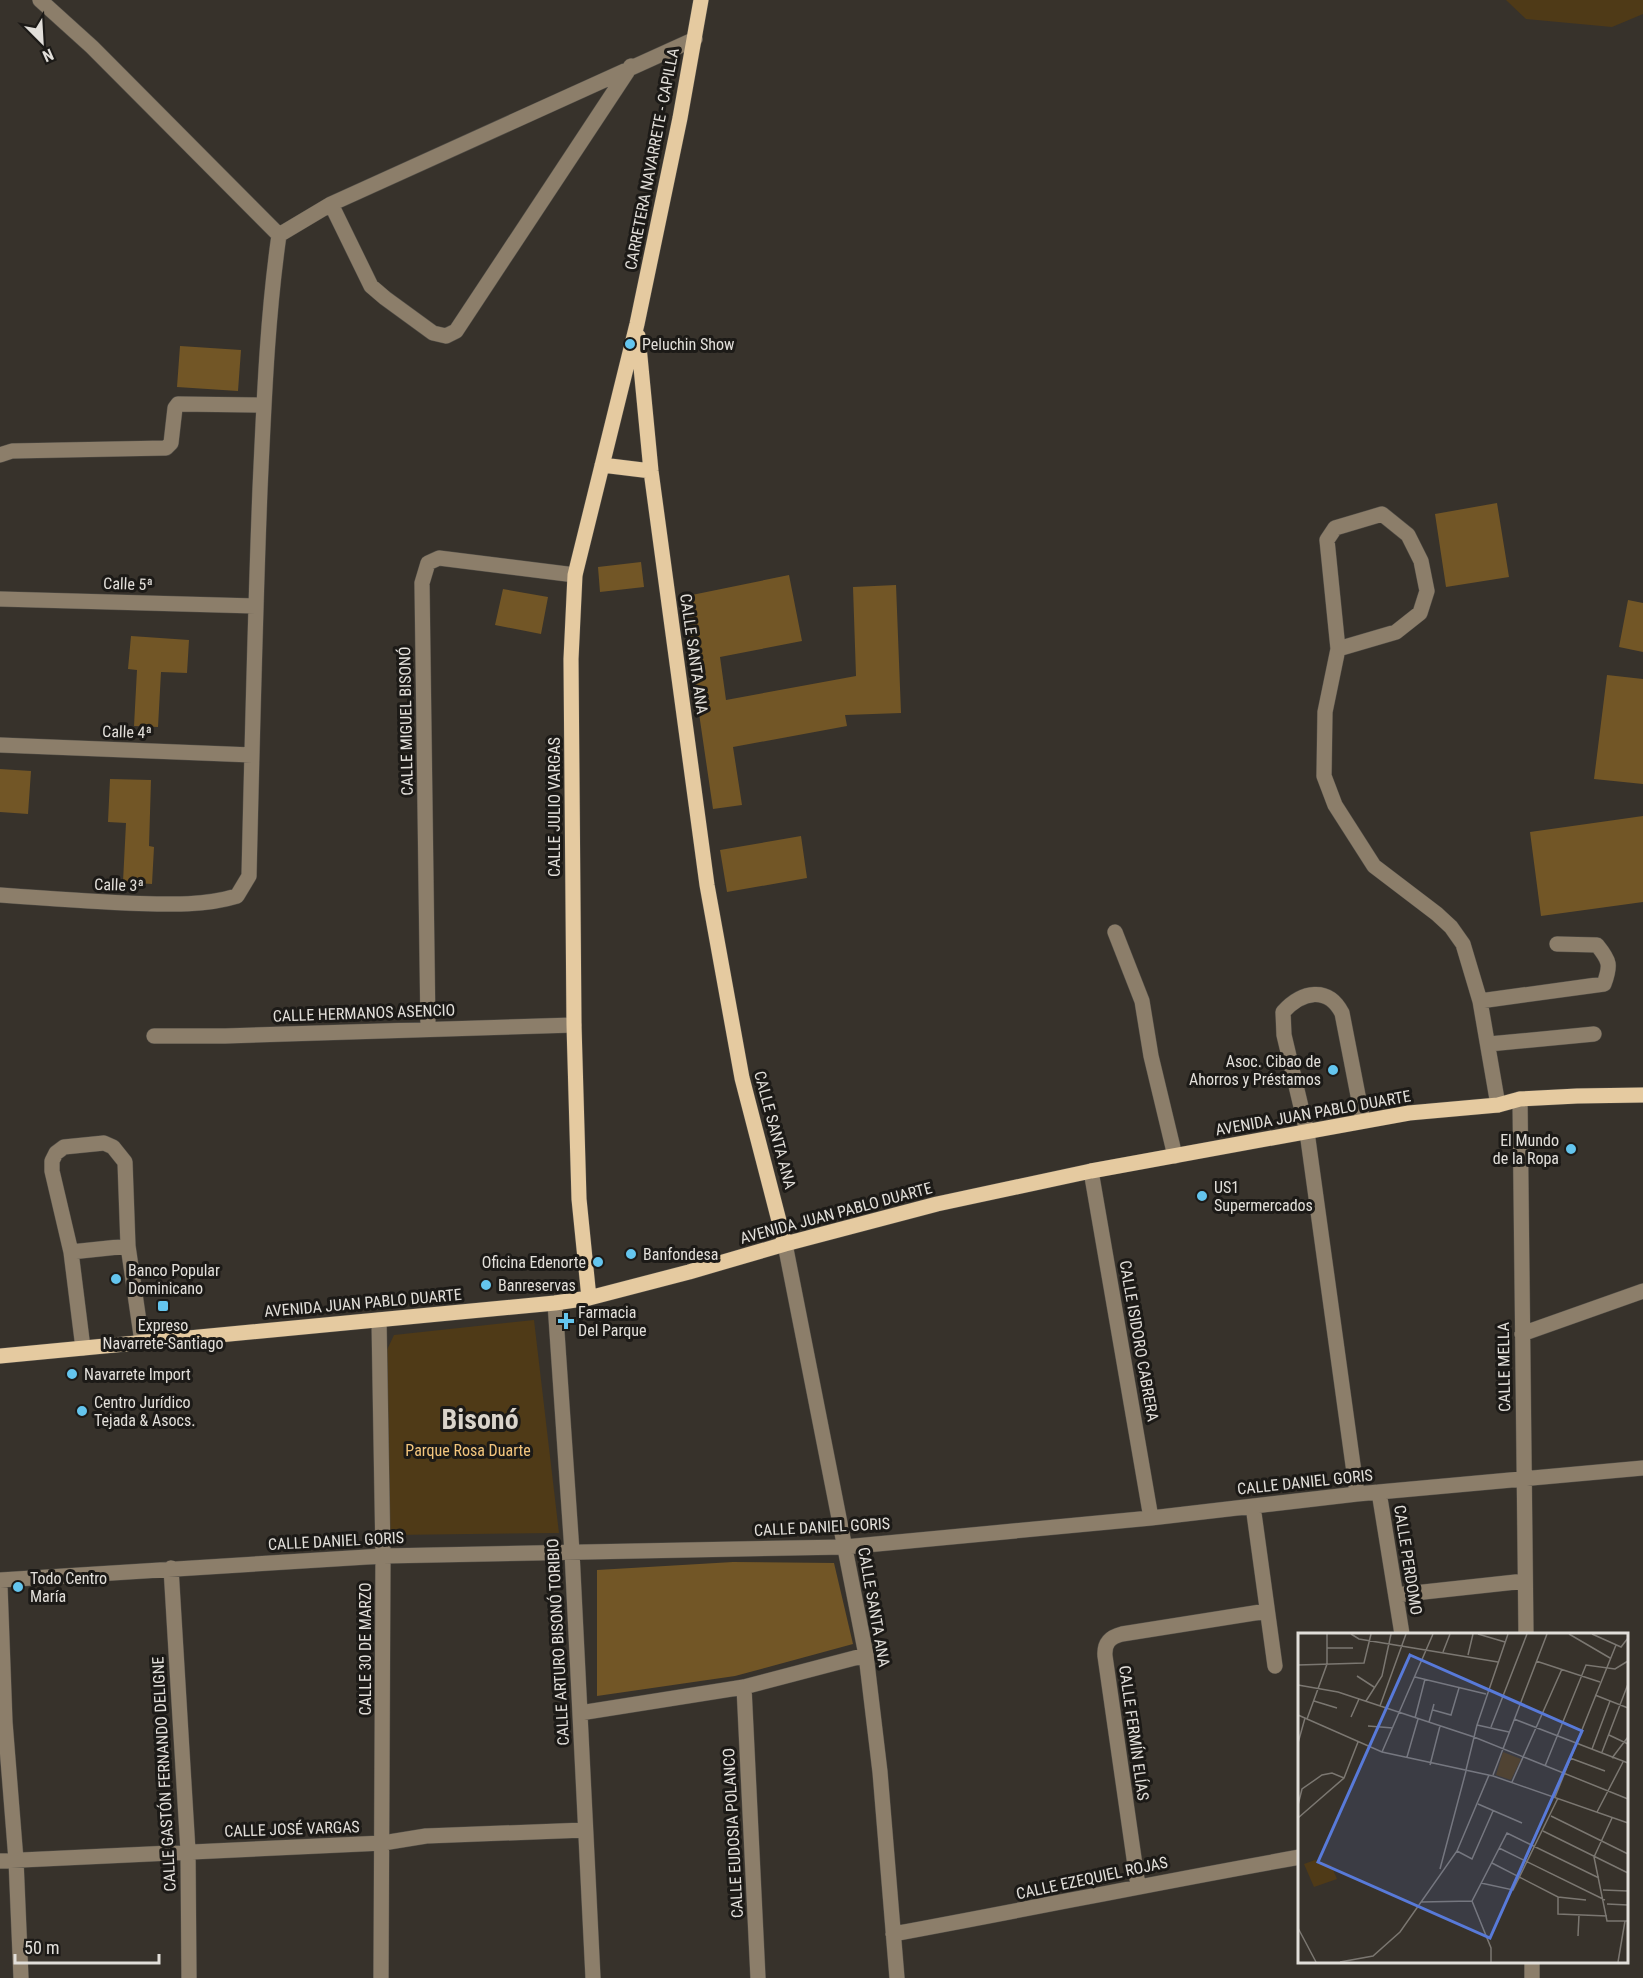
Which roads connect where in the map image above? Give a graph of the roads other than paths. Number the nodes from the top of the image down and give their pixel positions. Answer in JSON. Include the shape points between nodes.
{"nodes":[{"id":1,"x":40,"y":0,"type":"edge"},
{"id":2,"x":701,"y":0,"type":"edge"},
{"id":3,"x":695,"y":39,"type":"junction"},
{"id":4,"x":631,"y":66,"type":"junction"},
{"id":5,"x":331,"y":204,"type":"junction"},
{"id":6,"x":279,"y":235,"type":"junction"},
{"id":7,"x":637,"y":324,"type":"junction"},
{"id":8,"x":264,"y":405,"type":"junction"},
{"id":9,"x":0,"y":455,"type":"edge"},
{"id":10,"x":602,"y":465,"type":"junction"},
{"id":11,"x":651,"y":471,"type":"junction"},
{"id":12,"x":575,"y":574,"type":"junction"},
{"id":13,"x":0,"y":598,"type":"edge"},
{"id":14,"x":255,"y":606,"type":"junction"},
{"id":15,"x":1338,"y":649,"type":"junction"},
{"id":16,"x":0,"y":745,"type":"edge"},
{"id":17,"x":252,"y":755,"type":"junction"},
{"id":18,"x":0,"y":895,"type":"edge"},
{"id":19,"x":1115,"y":933,"type":"dead end"},
{"id":20,"x":1557,"y":944,"type":"dead end"},
{"id":21,"x":1480,"y":1001,"type":"junction"},
{"id":22,"x":574,"y":1025,"type":"junction"},
{"id":23,"x":428,"y":1029,"type":"junction"},
{"id":24,"x":1594,"y":1034,"type":"dead end"},
{"id":25,"x":154,"y":1036,"type":"dead end"},
{"id":26,"x":1489,"y":1044,"type":"junction"},
{"id":27,"x":1643,"y":1095,"type":"edge"},
{"id":28,"x":1520,"y":1099,"type":"junction"},
{"id":29,"x":1498,"y":1105,"type":"junction"},
{"id":30,"x":1363,"y":1121,"type":"junction"},
{"id":31,"x":1307,"y":1131,"type":"junction"},
{"id":32,"x":1175,"y":1156,"type":"junction"},
{"id":33,"x":1091,"y":1171,"type":"junction"},
{"id":34,"x":785,"y":1244,"type":"junction"},
{"id":35,"x":128,"y":1246,"type":"junction"},
{"id":36,"x":71,"y":1252,"type":"junction"},
{"id":37,"x":1643,"y":1291,"type":"edge"},
{"id":38,"x":589,"y":1298,"type":"junction"},
{"id":39,"x":555,"y":1304,"type":"junction"},
{"id":40,"x":379,"y":1320,"type":"junction"},
{"id":41,"x":1522,"y":1334,"type":"junction"},
{"id":42,"x":142,"y":1342,"type":"junction"},
{"id":43,"x":83,"y":1348,"type":"junction"},
{"id":44,"x":0,"y":1356,"type":"edge"},
{"id":45,"x":1643,"y":1468,"type":"edge"},
{"id":46,"x":1524,"y":1480,"type":"junction"},
{"id":47,"x":1379,"y":1492,"type":"junction"},
{"id":48,"x":1357,"y":1494,"type":"junction"},
{"id":49,"x":1253,"y":1506,"type":"junction"},
{"id":50,"x":1151,"y":1518,"type":"junction"},
{"id":51,"x":845,"y":1547,"type":"junction"},
{"id":52,"x":572,"y":1552,"type":"junction"},
{"id":53,"x":383,"y":1556,"type":"junction"},
{"id":54,"x":171,"y":1568,"type":"junction"},
{"id":55,"x":0,"y":1580,"type":"edge"},
{"id":56,"x":1525,"y":1581,"type":"junction"},
{"id":57,"x":0,"y":1586,"type":"edge"},
{"id":58,"x":1396,"y":1595,"type":"junction"},
{"id":59,"x":1267,"y":1611,"type":"junction"},
{"id":60,"x":1402,"y":1633,"type":"edge"},
{"id":61,"x":1526,"y":1633,"type":"edge"},
{"id":62,"x":866,"y":1655,"type":"junction"},
{"id":63,"x":1275,"y":1666,"type":"dead end"},
{"id":64,"x":744,"y":1687,"type":"junction"},
{"id":65,"x":580,"y":1713,"type":"junction"},
{"id":66,"x":2,"y":1722,"type":"edge"},
{"id":67,"x":585,"y":1830,"type":"junction"},
{"id":68,"x":383,"y":1843,"type":"junction"},
{"id":69,"x":188,"y":1851,"type":"junction"},
{"id":70,"x":1298,"y":1857,"type":"edge"},
{"id":71,"x":8,"y":1860,"type":"edge"},
{"id":72,"x":1138,"y":1886,"type":"junction"},
{"id":73,"x":893,"y":1934,"type":"junction"},
{"id":74,"x":21,"y":1978,"type":"edge"},
{"id":75,"x":189,"y":1978,"type":"edge"},
{"id":76,"x":381,"y":1978,"type":"edge"},
{"id":77,"x":593,"y":1978,"type":"edge"},
{"id":78,"x":758,"y":1978,"type":"edge"},
{"id":79,"x":897,"y":1978,"type":"edge"}],
"edges":[{"from":1,"to":6,"type":"street"},
{"from":2,"to":3,"type":"main road","name":"CARRETERA NAVARRETE - CAPILLA"},
{"from":3,"to":4,"type":"street"},
{"from":3,"to":7,"type":"main road","name":"CARRETERA NAVARRETE - CAPILLA"},
{"from":4,"to":5,"type":"street"},
{"from":4,"to":5,"type":"street","via":[[463,323],[446,336],[433,333],[371,286]]},
{"from":5,"to":6,"type":"street"},
{"from":6,"to":8,"type":"street"},
{"from":7,"to":10,"type":"main road","name":"CALLE JULIO VARGAS"},
{"from":7,"to":11,"type":"main road","name":"CALLE SANTA ANA"},
{"from":8,"to":9,"type":"street","via":[[178,404],[171,444],[166,448],[12,451]]},
{"from":8,"to":14,"type":"street"},
{"from":10,"to":11,"type":"main road"},
{"from":10,"to":12,"type":"main road","name":"CALLE JULIO VARGAS"},
{"from":11,"to":34,"type":"main road","name":"CALLE SANTA ANA","via":[[707,885],[741,1078]]},
{"from":12,"to":22,"type":"main road","name":"CALLE JULIO VARGAS","via":[[571,659]]},
{"from":12,"to":23,"type":"street","name":"CALLE MIGUEL BISONÓ","via":[[439,558],[428,563],[422,583]]},
{"from":13,"to":14,"type":"street","name":"Calle 5ª"},
{"from":14,"to":17,"type":"street"},
{"from":15,"to":15,"type":"street","via":[[1327,540],[1335,528],[1382,514],[1408,535],[1421,561],[1427,591],[1420,613],[1396,632]]},
{"from":15,"to":21,"type":"street","via":[[1325,712],[1324,776],[1335,805],[1374,866],[1451,927],[1463,944]]},
{"from":16,"to":17,"type":"street","name":"Calle 4ª"},
{"from":17,"to":18,"type":"street","name":"Calle 3ª","via":[[249,876],[237,896],[215,903],[148,904]]},
{"from":19,"to":32,"type":"street","via":[[1142,1001]]},
{"from":20,"to":21,"type":"street","via":[[1598,945],[1607,957],[1609,969],[1604,984]]},
{"from":21,"to":26,"type":"street"},
{"from":22,"to":23,"type":"street","name":"CALLE HERMANOS ASENCIO"},
{"from":22,"to":38,"type":"main road","name":"CALLE JULIO VARGAS","via":[[579,1199]]},
{"from":23,"to":25,"type":"street","name":"CALLE HERMANOS ASENCIO"},
{"from":24,"to":26,"type":"street"},
{"from":26,"to":29,"type":"street"},
{"from":27,"to":28,"type":"main road","name":"AVENIDA JUAN PABLO DUARTE"},
{"from":28,"to":29,"type":"main road","name":"AVENIDA JUAN PABLO DUARTE"},
{"from":28,"to":41,"type":"street","name":"CALLE MELLA"},
{"from":29,"to":30,"type":"main road","name":"AVENIDA JUAN PABLO DUARTE"},
{"from":30,"to":31,"type":"main road","name":"AVENIDA JUAN PABLO DUARTE"},
{"from":30,"to":31,"type":"street","via":[[1342,1013],[1326,995],[1308,995],[1283,1011],[1284,1035]]},
{"from":31,"to":32,"type":"main road","name":"AVENIDA JUAN PABLO DUARTE"},
{"from":31,"to":48,"type":"street"},
{"from":32,"to":33,"type":"main road","name":"AVENIDA JUAN PABLO DUARTE"},
{"from":33,"to":34,"type":"main road","name":"AVENIDA JUAN PABLO DUARTE","via":[[937,1204]]},
{"from":33,"to":50,"type":"street","name":"CALLE ISIDORO CABRERA"},
{"from":34,"to":38,"type":"main road","name":"AVENIDA JUAN PABLO DUARTE"},
{"from":34,"to":51,"type":"street","name":"CALLE SANTA ANA"},
{"from":35,"to":36,"type":"street"},
{"from":35,"to":36,"type":"street","via":[[125,1162],[120,1153],[104,1143],[64,1147],[56,1153],[52,1171]]},
{"from":35,"to":42,"type":"street"},
{"from":36,"to":43,"type":"street"},
{"from":37,"to":41,"type":"street"},
{"from":38,"to":39,"type":"main road","name":"AVENIDA JUAN PABLO DUARTE"},
{"from":39,"to":40,"type":"main road","name":"AVENIDA JUAN PABLO DUARTE"},
{"from":39,"to":52,"type":"street","name":"CALLE ARTURO BISONÓ TORIBIO"},
{"from":40,"to":42,"type":"main road","name":"AVENIDA JUAN PABLO DUARTE"},
{"from":40,"to":53,"type":"street","name":"CALLE 30 DE MARZO"},
{"from":41,"to":46,"type":"street","name":"CALLE MELLA"},
{"from":42,"to":43,"type":"main road","name":"AVENIDA JUAN PABLO DUARTE"},
{"from":43,"to":44,"type":"main road","name":"AVENIDA JUAN PABLO DUARTE"},
{"from":45,"to":46,"type":"street","name":"CALLE DANIEL GORIS"},
{"from":46,"to":47,"type":"street","name":"CALLE DANIEL GORIS"},
{"from":46,"to":56,"type":"street","name":"CALLE MELLA"},
{"from":47,"to":48,"type":"street","name":"CALLE DANIEL GORIS"},
{"from":47,"to":58,"type":"street","name":"CALLE PERDOMO"},
{"from":48,"to":49,"type":"street","name":"CALLE DANIEL GORIS"},
{"from":49,"to":50,"type":"street","name":"CALLE DANIEL GORIS"},
{"from":49,"to":59,"type":"street"},
{"from":50,"to":51,"type":"street","name":"CALLE DANIEL GORIS"},
{"from":51,"to":52,"type":"street","name":"CALLE DANIEL GORIS"},
{"from":51,"to":62,"type":"street","name":"CALLE SANTA ANA"},
{"from":52,"to":53,"type":"street","name":"CALLE DANIEL GORIS"},
{"from":52,"to":65,"type":"street","name":"CALLE ARTURO BISONÓ TORIBIO"},
{"from":53,"to":54,"type":"street","name":"CALLE DANIEL GORIS"},
{"from":53,"to":68,"type":"street","name":"CALLE 30 DE MARZO"},
{"from":54,"to":55,"type":"street","name":"CALLE DANIEL GORIS"},
{"from":54,"to":69,"type":"street","name":"CALLE GASTÓN FERNANDO DELIGNE"},
{"from":56,"to":58,"type":"street"},
{"from":56,"to":61,"type":"street","name":"CALLE MELLA"},
{"from":57,"to":66,"type":"street"},
{"from":58,"to":60,"type":"street","name":"CALLE PERDOMO"},
{"from":59,"to":63,"type":"street"},
{"from":59,"to":72,"type":"street","name":"CALLE FERMÍN ELÍAS","via":[[1122,1634],[1107,1642],[1104,1656]]},
{"from":62,"to":64,"type":"street"},
{"from":62,"to":73,"type":"street","name":"CALLE SANTA ANA"},
{"from":64,"to":65,"type":"street"},
{"from":64,"to":78,"type":"street","name":"CALLE EUDOSIA POLANCO"},
{"from":65,"to":67,"type":"street","name":"CALLE ARTURO BISONÓ TORIBIO"},
{"from":66,"to":71,"type":"street"},
{"from":67,"to":68,"type":"street","name":"CALLE JOSÉ VARGAS","via":[[426,1836]]},
{"from":67,"to":77,"type":"street","name":"CALLE ARTURO BISONÓ TORIBIO"},
{"from":68,"to":69,"type":"street","name":"CALLE JOSÉ VARGAS"},
{"from":68,"to":76,"type":"street","name":"CALLE 30 DE MARZO"},
{"from":69,"to":71,"type":"street","name":"CALLE JOSÉ VARGAS"},
{"from":69,"to":75,"type":"street","name":"CALLE GASTÓN FERNANDO DELIGNE"},
{"from":70,"to":72,"type":"street","name":"CALLE EZEQUIEL ROJAS"},
{"from":71,"to":74,"type":"street"},
{"from":72,"to":73,"type":"street","name":"CALLE EZEQUIEL ROJAS"},
{"from":73,"to":79,"type":"street","name":"CALLE SANTA ANA"}]}
